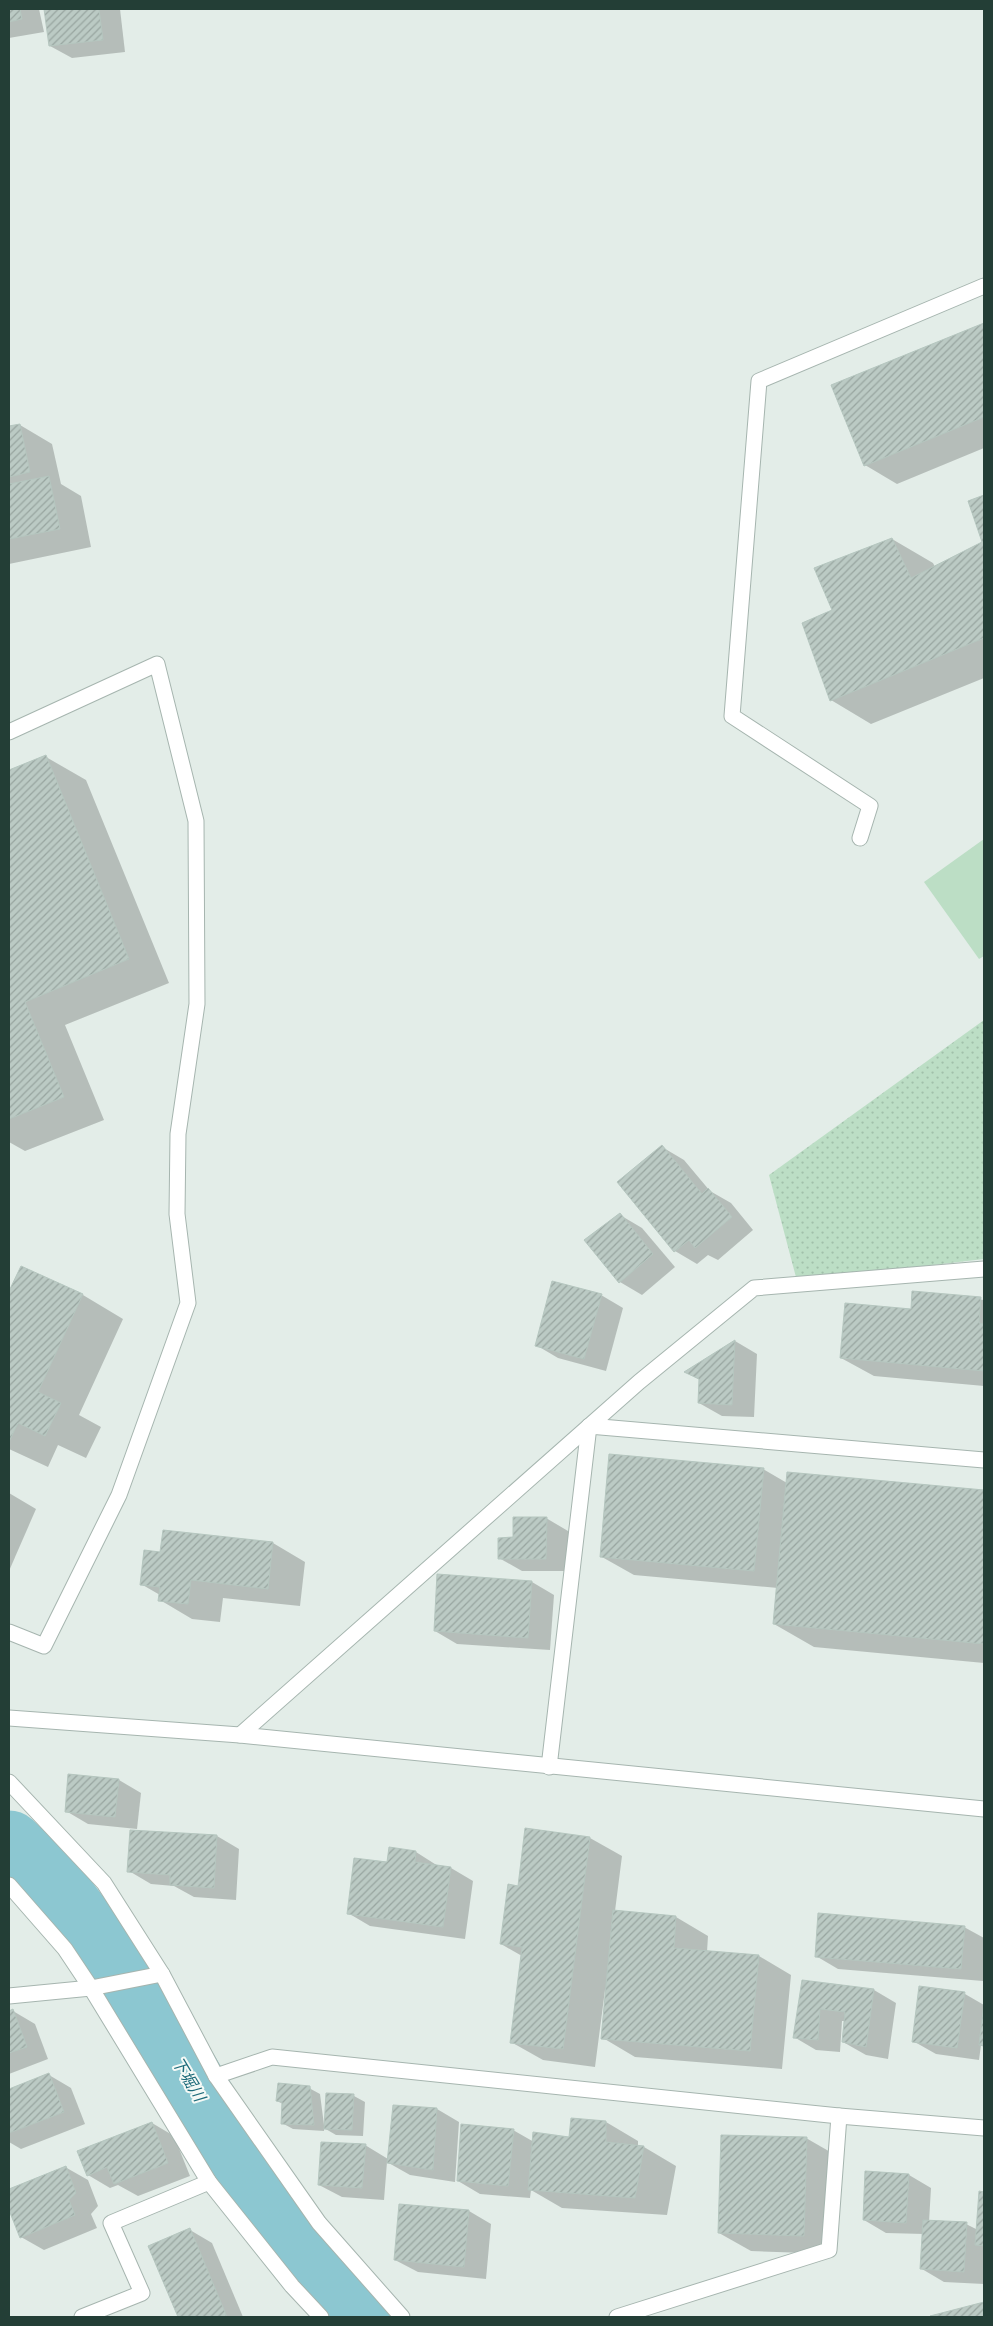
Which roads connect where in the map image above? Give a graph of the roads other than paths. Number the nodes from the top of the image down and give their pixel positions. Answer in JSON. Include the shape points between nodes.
{"nodes":[{"id":1,"x":984,"y":286,"type":"edge"},
{"id":2,"x":9,"y":732,"type":"edge"},
{"id":3,"x":860,"y":838,"type":"dead end"},
{"id":4,"x":984,"y":1269,"type":"edge"},
{"id":5,"x":589,"y":1426,"type":"junction"},
{"id":6,"x":984,"y":1460,"type":"edge"},
{"id":7,"x":9,"y":1632,"type":"edge"},
{"id":8,"x":9,"y":1718,"type":"edge"},
{"id":9,"x":240,"y":1735,"type":"junction"},
{"id":10,"x":549,"y":1767,"type":"junction"},
{"id":11,"x":9,"y":1782,"type":"edge"},
{"id":12,"x":984,"y":1809,"type":"edge"},
{"id":13,"x":9,"y":1885,"type":"edge"},
{"id":14,"x":161,"y":1974,"type":"junction"},
{"id":15,"x":93,"y":1987,"type":"junction"},
{"id":16,"x":9,"y":1996,"type":"edge"},
{"id":17,"x":216,"y":2076,"type":"junction"},
{"id":18,"x":839,"y":2116,"type":"junction"},
{"id":19,"x":984,"y":2128,"type":"edge"},
{"id":20,"x":209,"y":2182,"type":"junction"},
{"id":21,"x":82,"y":2317,"type":"edge"},
{"id":22,"x":321,"y":2317,"type":"edge"},
{"id":23,"x":402,"y":2317,"type":"edge"},
{"id":24,"x":617,"y":2317,"type":"edge"}],
"edges":[{"from":1,"to":3,"type":"street","via":[[759,380],[732,716],[870,806]]},
{"from":2,"to":7,"type":"street","via":[[157,664],[196,820],[197,1004],[178,1134],[177,1214],[188,1303],[119,1495],[44,1646]]},
{"from":4,"to":5,"type":"street","via":[[754,1288]]},
{"from":5,"to":6,"type":"street"},
{"from":5,"to":9,"type":"street"},
{"from":5,"to":10,"type":"street"},
{"from":8,"to":9,"type":"street"},
{"from":9,"to":10,"type":"street"},
{"from":10,"to":12,"type":"street"},
{"from":11,"to":14,"type":"street","via":[[104,1883]]},
{"from":13,"to":15,"type":"street","via":[[65,1949]]},
{"from":14,"to":15,"type":"street"},
{"from":14,"to":17,"type":"street"},
{"from":15,"to":16,"type":"street"},
{"from":15,"to":20,"type":"street"},
{"from":17,"to":18,"type":"street","via":[[272,2057]]},
{"from":17,"to":23,"type":"street","via":[[319,2223]]},
{"from":18,"to":19,"type":"street"},
{"from":18,"to":24,"type":"street","via":[[829,2250]]},
{"from":20,"to":21,"type":"street","via":[[111,2223],[142,2293]]},
{"from":20,"to":22,"type":"street","via":[[292,2286]]}]}
